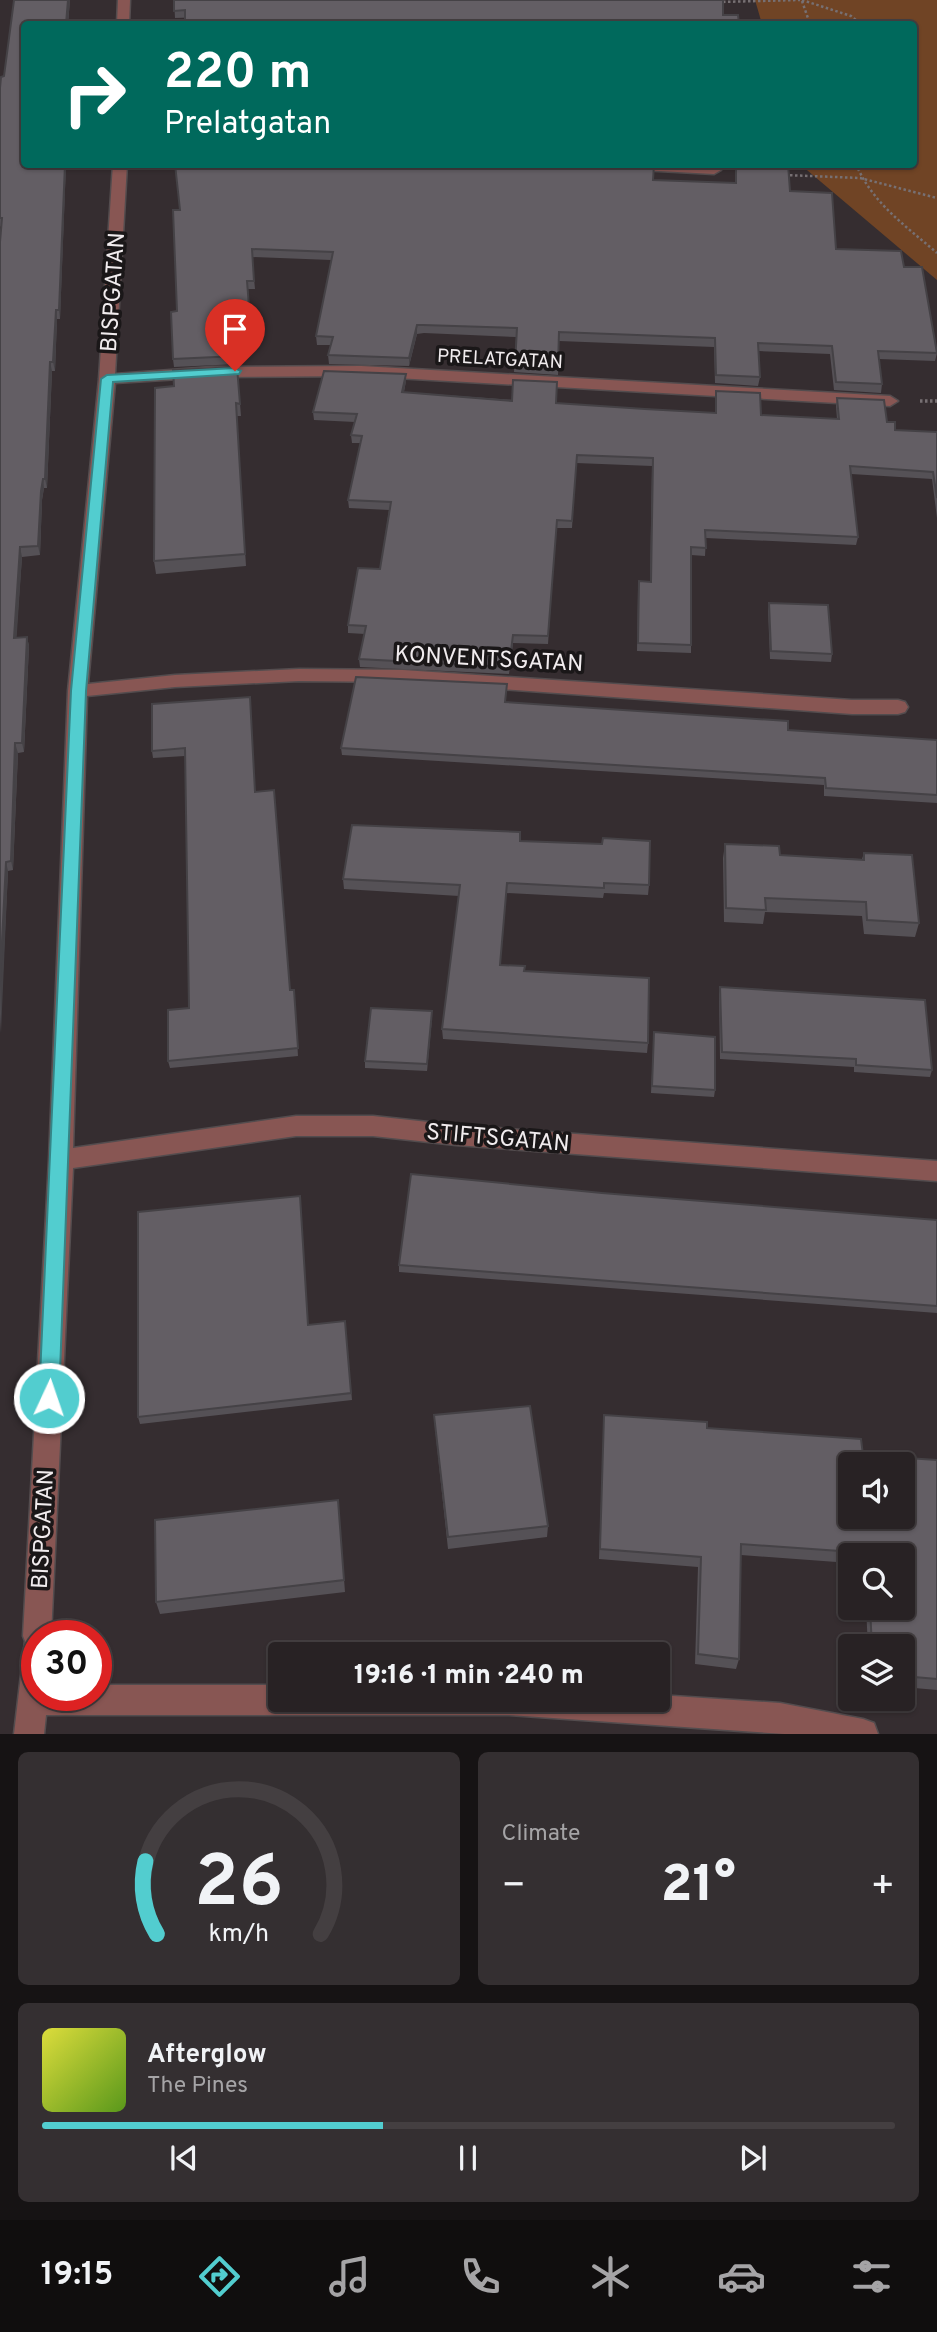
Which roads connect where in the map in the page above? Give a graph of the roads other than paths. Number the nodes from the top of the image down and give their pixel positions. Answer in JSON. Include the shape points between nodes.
{"nodes":[{"id":1,"x":124,"y":0,"type":"edge"},
{"id":2,"x":123,"y":21,"type":"edge"},
{"id":3,"x":120,"y":168,"type":"edge"},
{"id":4,"x":677,"y":168,"type":"edge"},
{"id":5,"x":714,"y":170,"type":"dead end"},
{"id":6,"x":107,"y":379,"type":"junction"},
{"id":7,"x":890,"y":401,"type":"dead end"},
{"id":8,"x":78,"y":691,"type":"junction"},
{"id":9,"x":898,"y":707,"type":"dead end"},
{"id":10,"x":61,"y":1160,"type":"junction"},
{"id":11,"x":937,"y":1171,"type":"edge"},
{"id":12,"x":38,"y":1620,"type":"edge"},
{"id":13,"x":112,"y":1700,"type":"edge"},
{"id":14,"x":32,"y":1711,"type":"edge"},
{"id":15,"x":29,"y":1734,"type":"edge"},
{"id":16,"x":863,"y":1734,"type":"edge"}],
"edges":[{"from":1,"to":2,"type":"street"},
{"from":3,"to":6,"type":"street","name":"BISPGATAN"},
{"from":4,"to":5,"type":"street"},
{"from":6,"to":7,"type":"street","name":"PRELATGATAN","via":[[360,371]]},
{"from":6,"to":8,"type":"street","name":"BISPGATAN"},
{"from":8,"to":9,"type":"street","name":"KONVENTSGATAN","via":[[299,675],[403,676]]},
{"from":8,"to":10,"type":"street","name":"BISPGATAN"},
{"from":10,"to":11,"type":"street","name":"STIFTSGATAN","via":[[296,1126],[373,1126]]},
{"from":10,"to":12,"type":"street","name":"BISPGATAN"},
{"from":13,"to":16,"type":"street","via":[[509,1700],[780,1718]]},
{"from":14,"to":15,"type":"street"}]}
